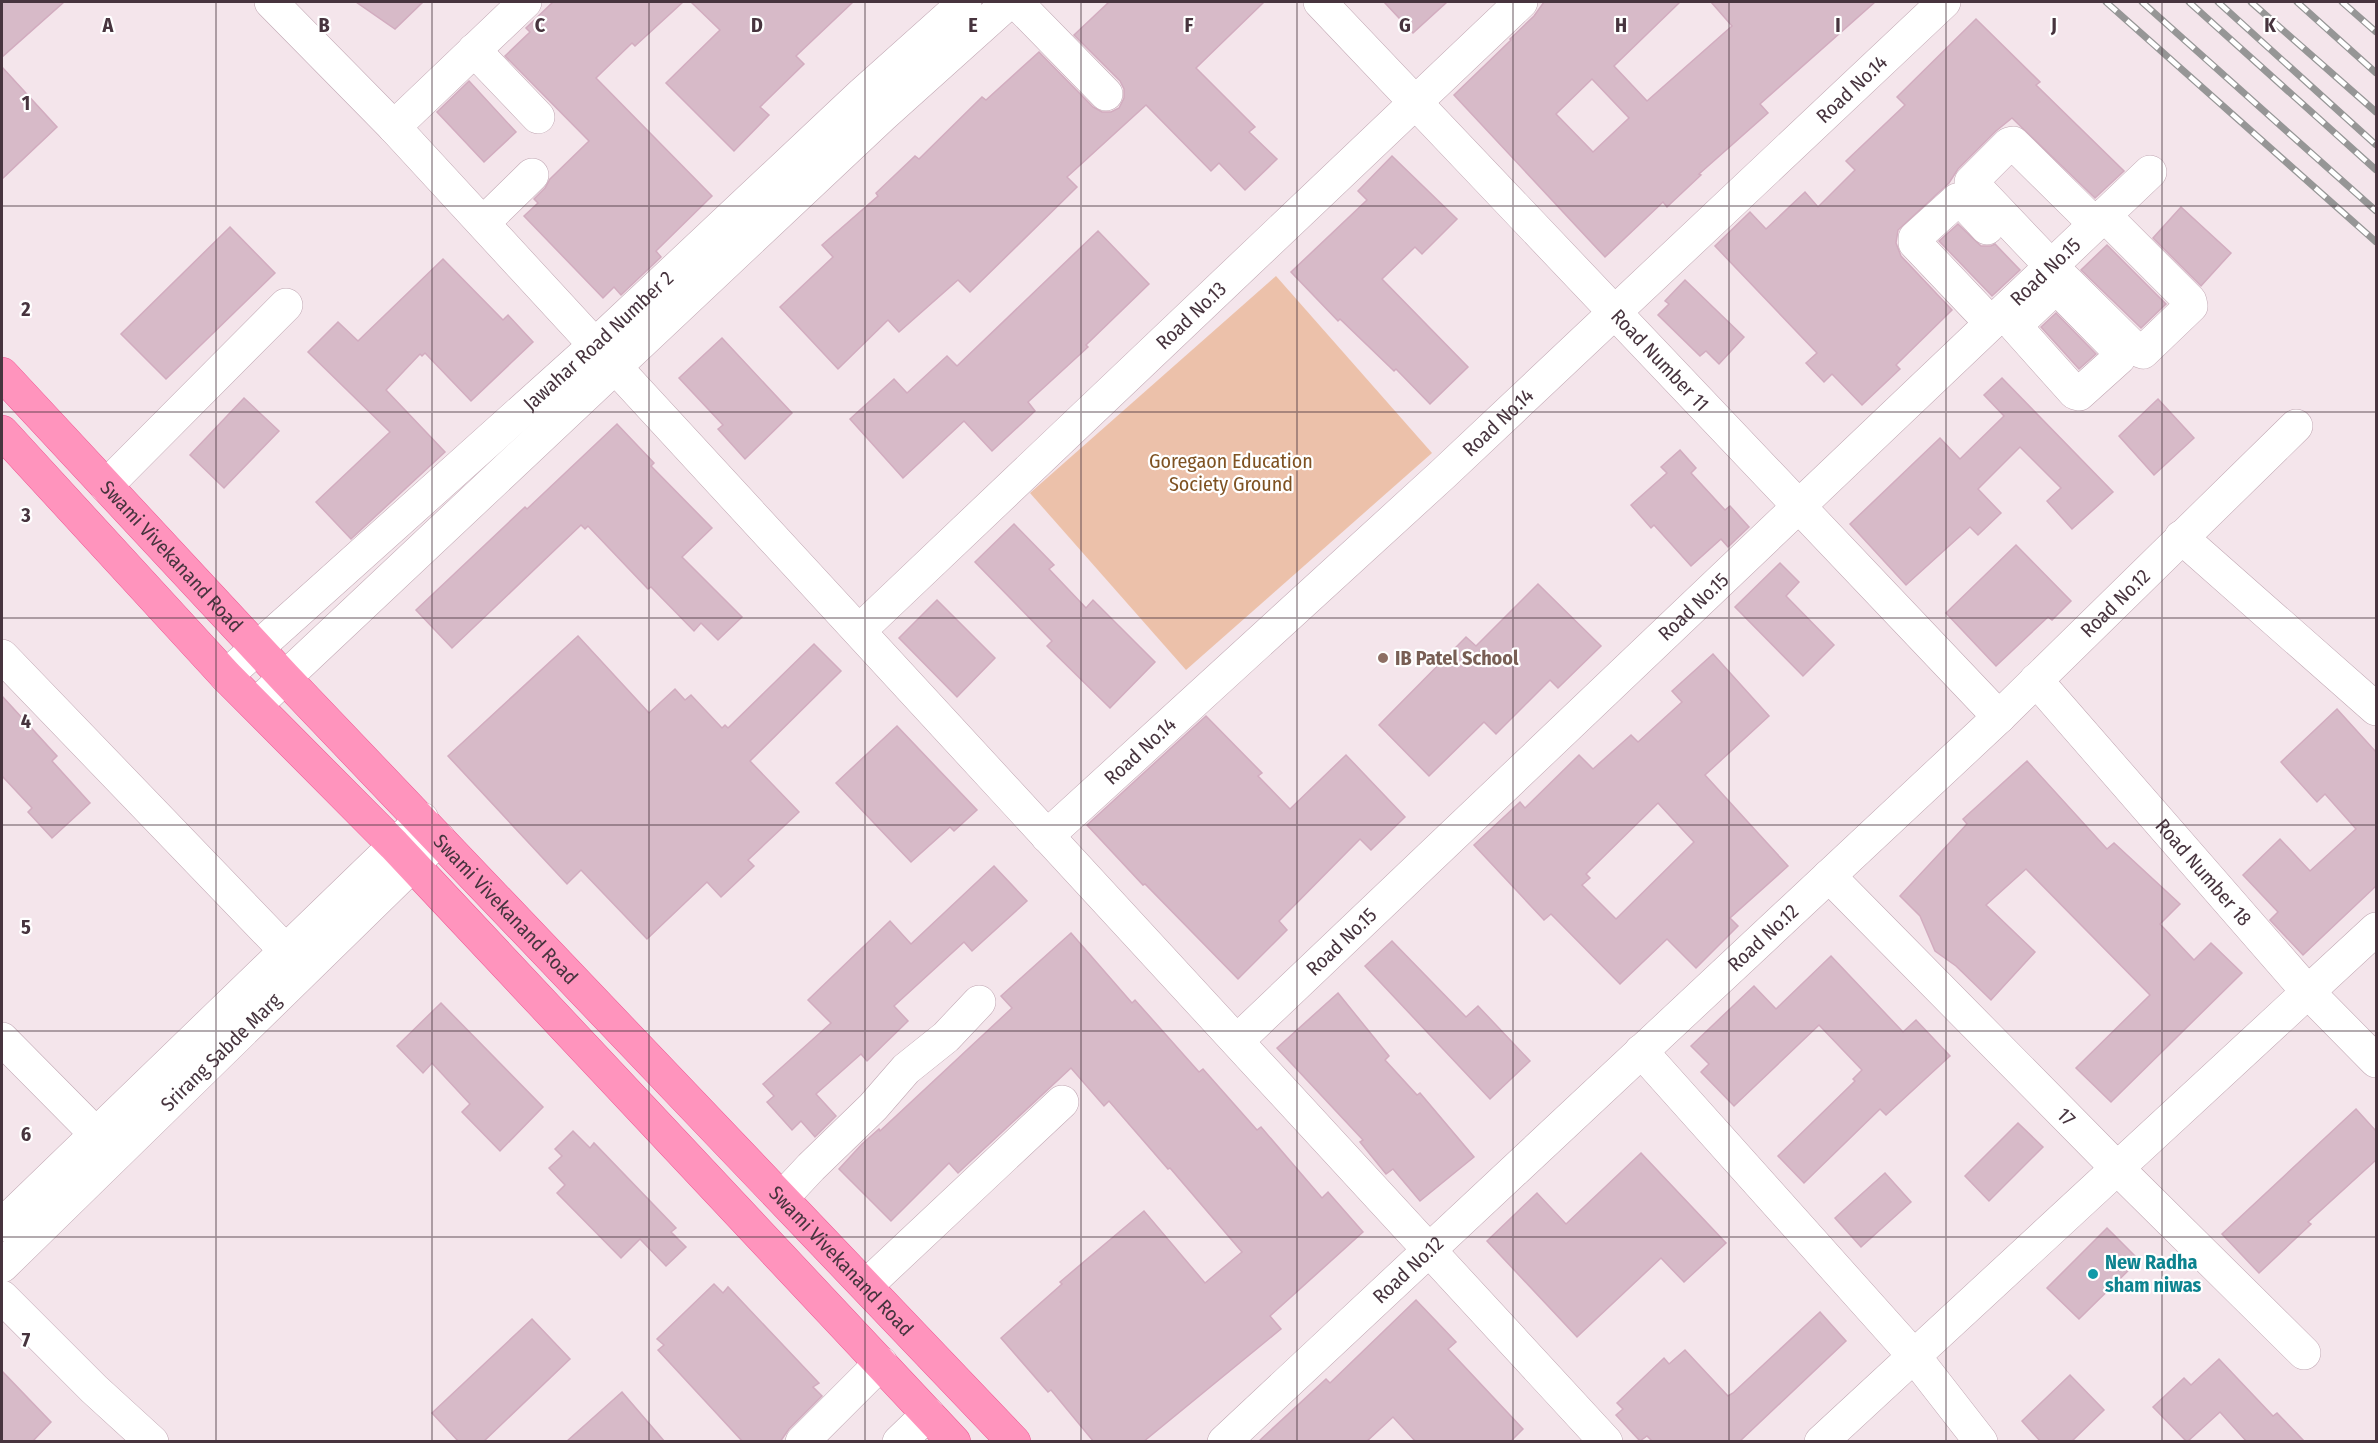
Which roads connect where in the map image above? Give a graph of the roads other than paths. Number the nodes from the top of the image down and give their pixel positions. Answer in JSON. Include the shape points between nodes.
{"nodes":[{"id":1,"x":271,"y":2,"type":"edge"},
{"id":2,"x":525,"y":2,"type":"edge"},
{"id":3,"x":965,"y":2,"type":"edge"},
{"id":4,"x":1009,"y":2,"type":"edge"},
{"id":5,"x":1016,"y":2,"type":"edge"},
{"id":6,"x":1320,"y":2,"type":"edge"},
{"id":7,"x":1521,"y":2,"type":"edge"},
{"id":8,"x":1944,"y":2,"type":"edge"},
{"id":9,"x":474,"y":50,"type":"junction"},
{"id":10,"x":1106,"y":94,"type":"dead end"},
{"id":11,"x":1415,"y":102,"type":"junction"},
{"id":12,"x":872,"y":106,"type":"junction"},
{"id":13,"x":538,"y":117,"type":"dead end"},
{"id":14,"x":394,"y":127,"type":"junction"},
{"id":15,"x":2150,"y":172,"type":"dead end"},
{"id":16,"x":532,"y":175,"type":"dead end"},
{"id":17,"x":2101,"y":221,"type":"junction"},
{"id":18,"x":483,"y":223,"type":"junction"},
{"id":19,"x":2040,"y":279,"type":"junction"},
{"id":20,"x":286,"y":305,"type":"dead end"},
{"id":21,"x":1615,"y":312,"type":"junction"},
{"id":22,"x":1986,"y":317,"type":"junction"},
{"id":23,"x":605,"y":356,"type":"junction"},
{"id":24,"x":2,"y":374,"type":"edge"},
{"id":25,"x":2296,"y":426,"type":"dead end"},
{"id":26,"x":2,"y":432,"type":"edge"},
{"id":27,"x":106,"y":486,"type":"junction"},
{"id":28,"x":1799,"y":506,"type":"junction"},
{"id":29,"x":2181,"y":537,"type":"junction"},
{"id":30,"x":859,"y":631,"type":"junction"},
{"id":31,"x":257,"y":648,"type":"junction"},
{"id":32,"x":2,"y":656,"type":"edge"},
{"id":33,"x":226,"y":676,"type":"junction"},
{"id":34,"x":285,"y":678,"type":"junction"},
{"id":35,"x":2036,"y":681,"type":"junction"},
{"id":36,"x":257,"y":704,"type":"junction"},
{"id":37,"x":2376,"y":709,"type":"edge"},
{"id":38,"x":1999,"y":717,"type":"junction"},
{"id":39,"x":430,"y":829,"type":"junction"},
{"id":40,"x":1047,"y":836,"type":"junction"},
{"id":41,"x":403,"y":855,"type":"junction"},
{"id":42,"x":1829,"y":876,"type":"junction"},
{"id":43,"x":2376,"y":929,"type":"edge"},
{"id":44,"x":285,"y":950,"type":"junction"},
{"id":45,"x":2308,"y":992,"type":"junction"},
{"id":46,"x":979,"y":1002,"type":"dead end"},
{"id":47,"x":2,"y":1040,"type":"edge"},
{"id":48,"x":1237,"y":1041,"type":"junction"},
{"id":49,"x":1641,"y":1051,"type":"junction"},
{"id":50,"x":2376,"y":1061,"type":"edge"},
{"id":51,"x":1062,"y":1102,"type":"dead end"},
{"id":52,"x":96,"y":1134,"type":"junction"},
{"id":53,"x":2117,"y":1168,"type":"junction"},
{"id":54,"x":782,"y":1198,"type":"junction"},
{"id":55,"x":2,"y":1225,"type":"edge"},
{"id":56,"x":1429,"y":1250,"type":"junction"},
{"id":57,"x":2,"y":1266,"type":"edge"},
{"id":58,"x":866,"y":1286,"type":"junction"},
{"id":59,"x":2,"y":1297,"type":"edge"},
{"id":60,"x":2304,"y":1353,"type":"dead end"},
{"id":61,"x":1914,"y":1356,"type":"junction"},
{"id":62,"x":881,"y":1363,"type":"junction"},
{"id":63,"x":928,"y":1414,"type":"junction"},
{"id":64,"x":152,"y":1442,"type":"edge"},
{"id":65,"x":802,"y":1442,"type":"edge"},
{"id":66,"x":899,"y":1442,"type":"edge"},
{"id":67,"x":954,"y":1442,"type":"edge"},
{"id":68,"x":1014,"y":1442,"type":"edge"},
{"id":69,"x":1224,"y":1442,"type":"edge"},
{"id":70,"x":1606,"y":1442,"type":"edge"},
{"id":71,"x":1821,"y":1442,"type":"edge"},
{"id":72,"x":1981,"y":1442,"type":"edge"}],
"edges":[{"from":1,"to":14,"type":"street"},
{"from":2,"to":9,"type":"street"},
{"from":3,"to":12,"type":"street","name":"Jawahar Road Number 2"},
{"from":4,"to":12,"type":"street"},
{"from":5,"to":10,"type":"street"},
{"from":6,"to":11,"type":"street","name":"Road Number 11"},
{"from":7,"to":11,"type":"street","name":"Road No.13"},
{"from":8,"to":21,"type":"street","name":"Road No.14"},
{"from":9,"to":13,"type":"street"},
{"from":9,"to":14,"type":"street"},
{"from":11,"to":21,"type":"street","name":"Road Number 11"},
{"from":11,"to":30,"type":"street","name":"Road No.13"},
{"from":12,"to":23,"type":"street","name":"Jawahar Road Number 2"},
{"from":14,"to":18,"type":"street"},
{"from":15,"to":17,"type":"street","name":"Road No.15"},
{"from":16,"to":18,"type":"street"},
{"from":17,"to":19,"type":"street","name":"Road No.15"},
{"from":17,"to":19,"type":"street","via":[[2013,143],[2009,144],[1971,182]]},
{"from":17,"to":19,"type":"street","via":[[2190,301],[2188,310],[2147,349],[2139,351]]},
{"from":18,"to":23,"type":"street"},
{"from":19,"to":22,"type":"street","name":"Road No.15"},
{"from":19,"to":22,"type":"street","via":[[1962,201],[1952,203],[1915,243]]},
{"from":20,"to":27,"type":"street"},
{"from":21,"to":28,"type":"street","name":"Road Number 11"},
{"from":21,"to":40,"type":"street","name":"Road No.14"},
{"from":22,"to":28,"type":"street","name":"Road No.15"},
{"from":23,"to":30,"type":"street"},
{"from":23,"to":31,"type":"street","name":"Jawahar Road Number 2"},
{"from":23,"to":34,"type":"street","name":"Jawahar Road Number 2"},
{"from":24,"to":27,"type":"main road","name":"Swami Vivekanand Road"},
{"from":25,"to":29,"type":"street","name":"Road No.12"},
{"from":26,"to":33,"type":"main road","name":"Swami Vivekanand Road"},
{"from":27,"to":31,"type":"main road","name":"Swami Vivekanand Road"},
{"from":28,"to":38,"type":"street","name":"Road Number 11"},
{"from":28,"to":48,"type":"street","name":"Road No.15"},
{"from":29,"to":35,"type":"street","name":"Road No.12"},
{"from":29,"to":37,"type":"street"},
{"from":30,"to":40,"type":"street"},
{"from":31,"to":33,"type":"street","name":"Jawahar Road Number 2"},
{"from":31,"to":34,"type":"main road","name":"Swami Vivekanand Road"},
{"from":32,"to":44,"type":"street"},
{"from":33,"to":36,"type":"main road","name":"Swami Vivekanand Road"},
{"from":34,"to":36,"type":"street","name":"Jawahar Road Number 2"},
{"from":34,"to":39,"type":"main road","name":"Swami Vivekanand Road"},
{"from":35,"to":38,"type":"street","name":"Road No.12"},
{"from":35,"to":45,"type":"street","name":"Road Number 18"},
{"from":36,"to":41,"type":"main road","name":"Swami Vivekanand Road"},
{"from":38,"to":42,"type":"street","name":"Road No.12"},
{"from":39,"to":41,"type":"street","name":"Srirang Sabde Marg"},
{"from":39,"to":54,"type":"main road","name":"Swami Vivekanand Road"},
{"from":40,"to":48,"type":"street"},
{"from":41,"to":44,"type":"street","name":"Srirang Sabde Marg"},
{"from":41,"to":57,"type":"street","name":"Srirang Sabde Marg"},
{"from":41,"to":62,"type":"main road","name":"Swami Vivekanand Road"},
{"from":42,"to":49,"type":"street","name":"Road No.12"},
{"from":42,"to":53,"type":"street","name":"17"},
{"from":43,"to":45,"type":"street"},
{"from":44,"to":52,"type":"street","name":"Srirang Sabde Marg"},
{"from":45,"to":50,"type":"street","name":"Road Number 18"},
{"from":45,"to":53,"type":"street"},
{"from":46,"to":54,"type":"street","via":[[946,1037],[906,1069]]},
{"from":47,"to":52,"type":"street"},
{"from":48,"to":56,"type":"street"},
{"from":49,"to":56,"type":"street","name":"Road No.12"},
{"from":49,"to":61,"type":"street"},
{"from":51,"to":58,"type":"street"},
{"from":52,"to":55,"type":"street","name":"Srirang Sabde Marg"},
{"from":53,"to":60,"type":"street","name":"17"},
{"from":53,"to":61,"type":"street"},
{"from":54,"to":58,"type":"main road","name":"Swami Vivekanand Road"},
{"from":56,"to":69,"type":"street","name":"Road No.12"},
{"from":56,"to":70,"type":"street"},
{"from":58,"to":68,"type":"main road","name":"Swami Vivekanand Road"},
{"from":59,"to":64,"type":"street"},
{"from":61,"to":71,"type":"street"},
{"from":61,"to":72,"type":"street"},
{"from":62,"to":63,"type":"main road","name":"Swami Vivekanand Road"},
{"from":62,"to":65,"type":"street"},
{"from":63,"to":66,"type":"street"},
{"from":63,"to":67,"type":"main road","name":"Swami Vivekanand Road"}]}
